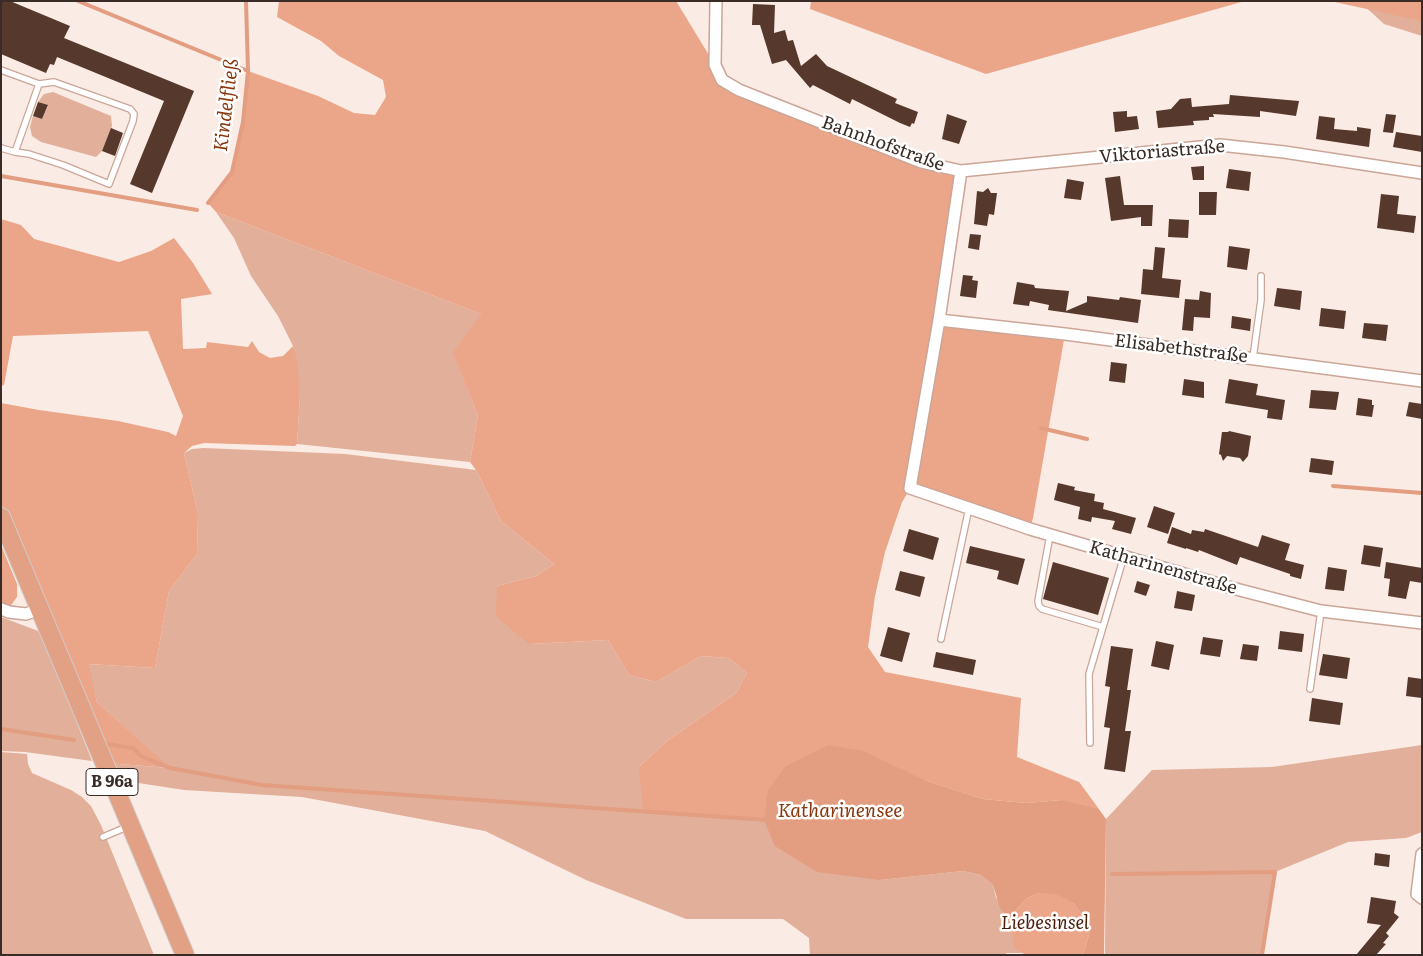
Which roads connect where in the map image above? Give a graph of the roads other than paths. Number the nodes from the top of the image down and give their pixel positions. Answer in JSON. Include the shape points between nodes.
{"nodes":[{"id":1,"x":716,"y":1,"type":"edge"},
{"id":2,"x":1,"y":70,"type":"edge"},
{"id":3,"x":38,"y":84,"type":"junction"},
{"id":4,"x":1,"y":148,"type":"edge"},
{"id":5,"x":15,"y":152,"type":"junction"},
{"id":6,"x":961,"y":171,"type":"junction"},
{"id":7,"x":1422,"y":173,"type":"edge"},
{"id":8,"x":1261,"y":276,"type":"dead end"},
{"id":9,"x":940,"y":320,"type":"junction"},
{"id":10,"x":1253,"y":358,"type":"junction"},
{"id":11,"x":1422,"y":381,"type":"edge"},
{"id":12,"x":910,"y":488,"type":"joint"},
{"id":13,"x":969,"y":508,"type":"junction"},
{"id":14,"x":1,"y":518,"type":"edge"},
{"id":15,"x":1050,"y":535,"type":"junction"},
{"id":16,"x":1124,"y":556,"type":"junction"},
{"id":17,"x":1,"y":609,"type":"edge"},
{"id":18,"x":40,"y":609,"type":"junction"},
{"id":19,"x":1321,"y":611,"type":"junction"},
{"id":20,"x":1422,"y":623,"type":"edge"},
{"id":21,"x":1102,"y":627,"type":"junction"},
{"id":22,"x":941,"y":638,"type":"dead end"},
{"id":23,"x":1310,"y":689,"type":"dead end"},
{"id":24,"x":1090,"y":743,"type":"dead end"},
{"id":25,"x":131,"y":826,"type":"junction"},
{"id":26,"x":103,"y":837,"type":"dead end"},
{"id":27,"x":1422,"y":854,"type":"edge"},
{"id":28,"x":1422,"y":898,"type":"edge"},
{"id":29,"x":185,"y":955,"type":"edge"}],
"edges":[{"from":1,"to":6,"type":"street","name":"Bahnhofstraße","via":[[715,65],[722,80],[739,90],[921,162]]},
{"from":2,"to":3,"type":"lane"},
{"from":3,"to":5,"type":"lane"},
{"from":3,"to":5,"type":"lane","via":[[54,82],[130,110],[134,121],[109,184],[63,164]]},
{"from":4,"to":5,"type":"lane"},
{"from":6,"to":7,"type":"street","name":"Viktoriastraße","via":[[1220,144]]},
{"from":6,"to":9,"type":"street","name":"Bahnhofstraße"},
{"from":8,"to":10,"type":"lane"},
{"from":9,"to":10,"type":"street","name":"Elisabethstraße"},
{"from":9,"to":12,"type":"street","name":"Bahnhofstraße"},
{"from":10,"to":11,"type":"street","name":"Elisabethstraße"},
{"from":12,"to":13,"type":"street","name":"Katharinenstraße"},
{"from":13,"to":15,"type":"street","name":"Katharinenstraße"},
{"from":13,"to":22,"type":"lane"},
{"from":14,"to":18,"type":"main road","number":"B 96a"},
{"from":15,"to":16,"type":"street","name":"Katharinenstraße"},
{"from":15,"to":21,"type":"lane","via":[[1039,606]]},
{"from":16,"to":19,"type":"street","name":"Katharinenstraße"},
{"from":16,"to":21,"type":"lane"},
{"from":17,"to":18,"type":"street","via":[[26,614]]},
{"from":18,"to":25,"type":"main road","number":"B 96a"},
{"from":19,"to":20,"type":"street","name":"Katharinenstraße"},
{"from":19,"to":23,"type":"lane"},
{"from":21,"to":24,"type":"lane","via":[[1089,674]]},
{"from":25,"to":26,"type":"lane"},
{"from":25,"to":29,"type":"main road","number":"B 96a"},
{"from":27,"to":28,"type":"street","via":[[1417,894]]}]}
